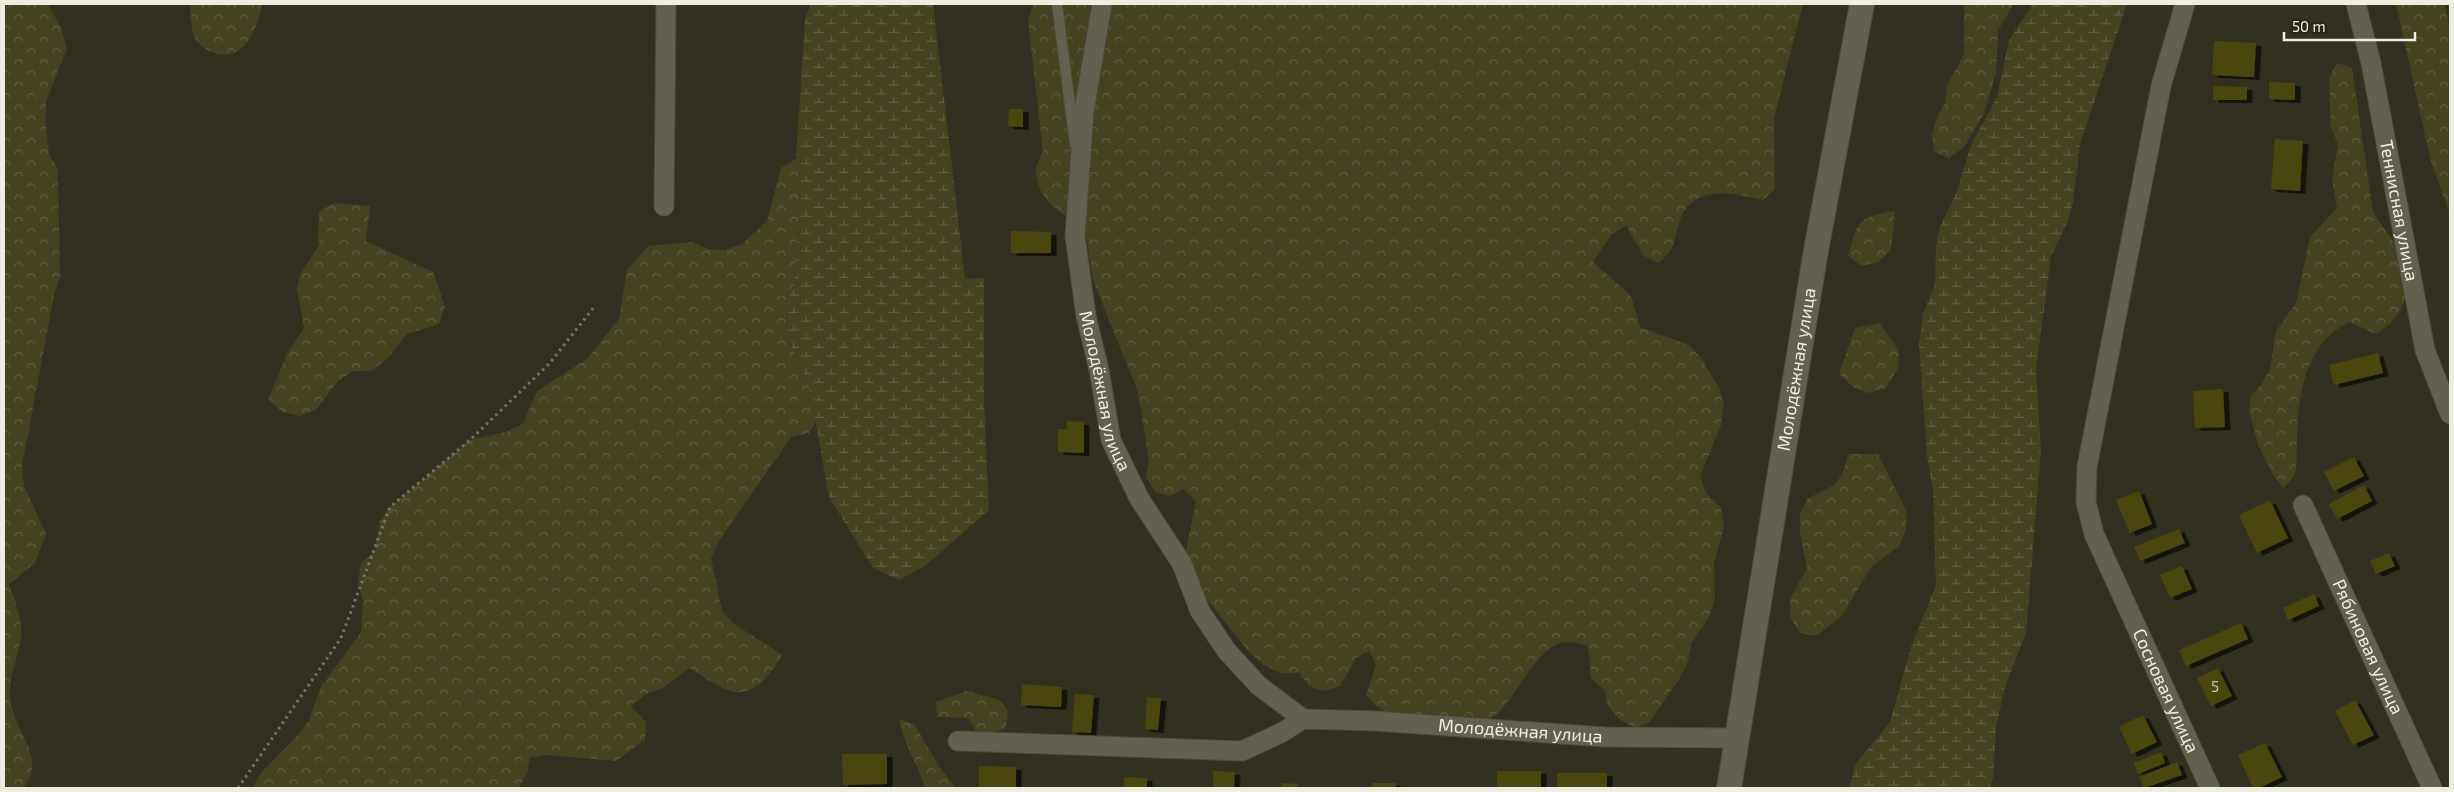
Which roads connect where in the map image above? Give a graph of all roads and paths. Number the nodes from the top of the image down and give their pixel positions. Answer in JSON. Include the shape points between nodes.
{"nodes":[{"id":1,"x":666,"y":4,"type":"edge"},
{"id":2,"x":1057,"y":4,"type":"edge"},
{"id":3,"x":1102,"y":4,"type":"edge"},
{"id":4,"x":1862,"y":4,"type":"edge"},
{"id":5,"x":2185,"y":4,"type":"edge"},
{"id":6,"x":2356,"y":4,"type":"edge"},
{"id":7,"x":1079,"y":177,"type":"junction"},
{"id":8,"x":664,"y":206,"type":"dead end"},
{"id":9,"x":594,"y":307,"type":"dead end"},
{"id":10,"x":2450,"y":414,"type":"edge"},
{"id":11,"x":2303,"y":505,"type":"dead end"},
{"id":12,"x":1303,"y":719,"type":"junction"},
{"id":13,"x":1738,"y":738,"type":"junction"},
{"id":14,"x":958,"y":741,"type":"dead end"},
{"id":15,"x":238,"y":788,"type":"edge"},
{"id":16,"x":1729,"y":788,"type":"edge"},
{"id":17,"x":2210,"y":788,"type":"edge"},
{"id":18,"x":2432,"y":788,"type":"edge"}],
"edges":[{"from":1,"to":8,"type":"street"},
{"from":2,"to":7,"type":"lane"},
{"from":3,"to":7,"type":"street","name":"Молодёжная улица","via":[[1084,111]]},
{"from":4,"to":13,"type":"street","name":"Молодёжная улица","via":[[1816,256]]},
{"from":5,"to":17,"type":"street","name":"Сосновая улица","via":[[2161,86],[2088,467],[2086,502],[2094,534]]},
{"from":6,"to":10,"type":"street","name":"Теннисная улица","via":[[2371,63],[2425,350]]},
{"from":7,"to":12,"type":"street","name":"Молодёжная улица","via":[[1075,236],[1086,316],[1111,440],[1139,498],[1182,564],[1200,611],[1221,642],[1258,685]]},
{"from":9,"to":15,"type":"path","via":[[549,364],[470,440],[390,507],[341,638]]},
{"from":11,"to":18,"type":"street","name":"Рябиновая улица"},
{"from":12,"to":13,"type":"street","name":"Молодёжная улица","via":[[1605,737]]},
{"from":12,"to":14,"type":"street","via":[[1242,751]]},
{"from":13,"to":16,"type":"street","name":"Молодёжная улица"}]}
